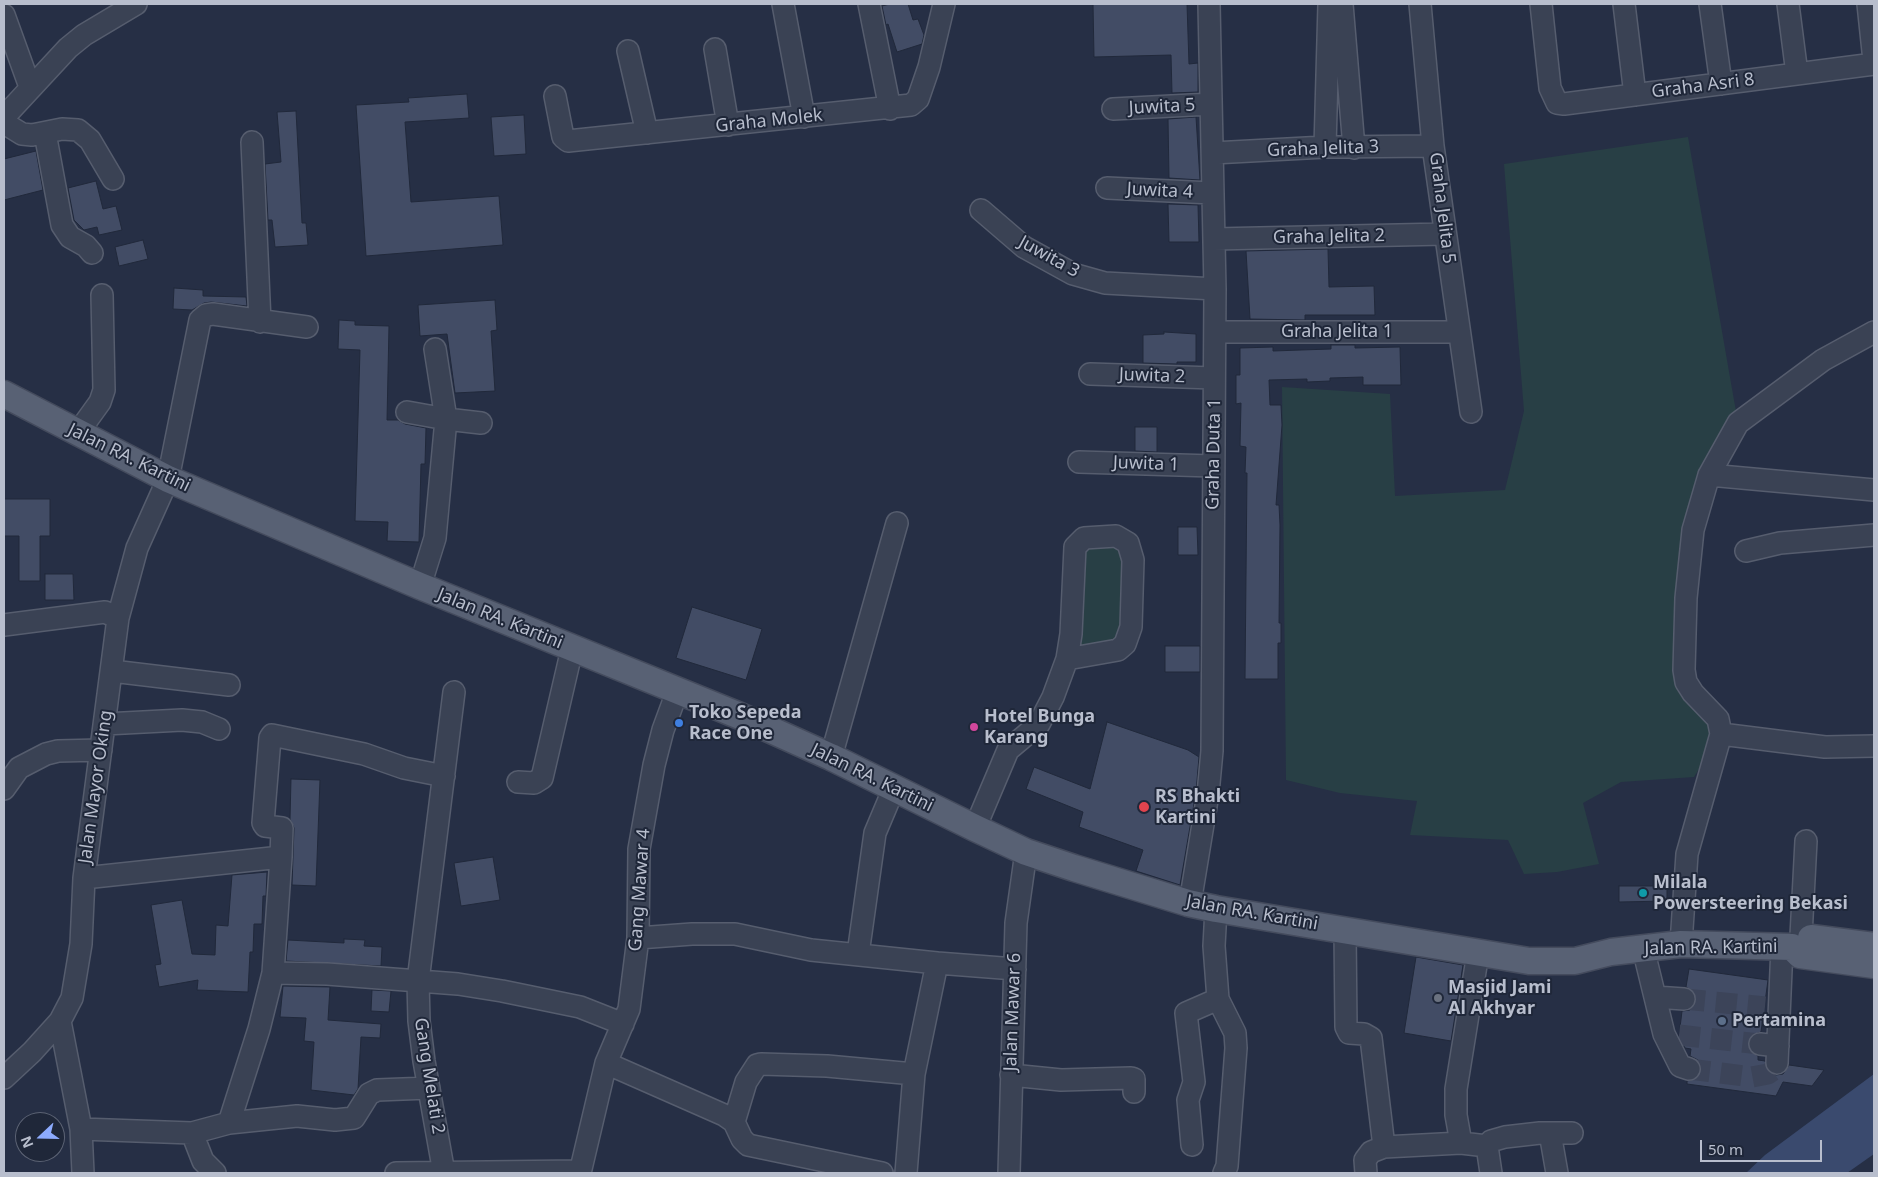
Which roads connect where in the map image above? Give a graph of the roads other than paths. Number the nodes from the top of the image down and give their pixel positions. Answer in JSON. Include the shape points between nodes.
{"nodes":[{"id":1,"x":14,"y":4,"type":"edge"},
{"id":2,"x":136,"y":4,"type":"edge"},
{"id":3,"x":783,"y":4,"type":"edge"},
{"id":4,"x":869,"y":4,"type":"edge"},
{"id":5,"x":944,"y":4,"type":"edge"},
{"id":6,"x":1208,"y":4,"type":"edge"},
{"id":7,"x":1329,"y":4,"type":"edge"},
{"id":8,"x":1342,"y":4,"type":"edge"},
{"id":9,"x":1420,"y":4,"type":"edge"},
{"id":10,"x":1541,"y":4,"type":"edge"},
{"id":11,"x":1624,"y":4,"type":"edge"},
{"id":12,"x":1710,"y":4,"type":"edge"},
{"id":13,"x":1788,"y":4,"type":"edge"},
{"id":14,"x":1868,"y":4,"type":"edge"},
{"id":15,"x":4,"y":6,"type":"edge"},
{"id":16,"x":4,"y":15,"type":"edge"},
{"id":17,"x":715,"y":49,"type":"dead end"},
{"id":18,"x":628,"y":51,"type":"dead end"},
{"id":19,"x":1874,"y":62,"type":"edge"},
{"id":20,"x":1797,"y":74,"type":"junction"},
{"id":21,"x":1721,"y":84,"type":"junction"},
{"id":22,"x":30,"y":87,"type":"junction"},
{"id":23,"x":1635,"y":95,"type":"junction"},
{"id":24,"x":555,"y":96,"type":"dead end"},
{"id":25,"x":1211,"y":104,"type":"junction"},
{"id":26,"x":890,"y":109,"type":"junction"},
{"id":27,"x":1113,"y":109,"type":"dead end"},
{"id":28,"x":4,"y":117,"type":"edge"},
{"id":29,"x":804,"y":117,"type":"junction"},
{"id":30,"x":4,"y":123,"type":"edge"},
{"id":31,"x":728,"y":125,"type":"junction"},
{"id":32,"x":45,"y":132,"type":"junction"},
{"id":33,"x":647,"y":133,"type":"junction"},
{"id":34,"x":252,"y":142,"type":"dead end"},
{"id":35,"x":1434,"y":146,"type":"junction"},
{"id":36,"x":1325,"y":147,"type":"junction"},
{"id":37,"x":1354,"y":148,"type":"junction"},
{"id":38,"x":1213,"y":153,"type":"junction"},
{"id":39,"x":113,"y":179,"type":"dead end"},
{"id":40,"x":1107,"y":188,"type":"dead end"},
{"id":41,"x":1212,"y":193,"type":"junction"},
{"id":42,"x":981,"y":210,"type":"dead end"},
{"id":43,"x":1444,"y":234,"type":"junction"},
{"id":44,"x":1214,"y":239,"type":"junction"},
{"id":45,"x":92,"y":254,"type":"dead end"},
{"id":46,"x":1216,"y":288,"type":"junction"},
{"id":47,"x":102,"y":295,"type":"dead end"},
{"id":48,"x":260,"y":322,"type":"junction"},
{"id":49,"x":308,"y":327,"type":"dead end"},
{"id":50,"x":1215,"y":332,"type":"junction"},
{"id":51,"x":1459,"y":332,"type":"junction"},
{"id":52,"x":1874,"y":332,"type":"edge"},
{"id":53,"x":435,"y":349,"type":"dead end"},
{"id":54,"x":1090,"y":374,"type":"dead end"},
{"id":55,"x":1214,"y":378,"type":"junction"},
{"id":56,"x":7,"y":399,"type":"edge"},
{"id":57,"x":407,"y":412,"type":"dead end"},
{"id":58,"x":1471,"y":412,"type":"dead end"},
{"id":59,"x":446,"y":420,"type":"junction"},
{"id":60,"x":481,"y":424,"type":"dead end"},
{"id":61,"x":77,"y":434,"type":"junction"},
{"id":62,"x":1079,"y":462,"type":"dead end"},
{"id":63,"x":1213,"y":466,"type":"junction"},
{"id":64,"x":1709,"y":475,"type":"junction"},
{"id":65,"x":168,"y":479,"type":"junction"},
{"id":66,"x":1874,"y":490,"type":"edge"},
{"id":67,"x":897,"y":522,"type":"dead end"},
{"id":68,"x":1874,"y":535,"type":"edge"},
{"id":69,"x":1746,"y":551,"type":"dead end"},
{"id":70,"x":420,"y":586,"type":"junction"},
{"id":71,"x":118,"y":618,"type":"junction"},
{"id":72,"x":4,"y":625,"type":"edge"},
{"id":73,"x":572,"y":649,"type":"junction"},
{"id":74,"x":1067,"y":659,"type":"junction"},
{"id":75,"x":112,"y":671,"type":"junction"},
{"id":76,"x":229,"y":685,"type":"dead end"},
{"id":77,"x":454,"y":692,"type":"dead end"},
{"id":78,"x":676,"y":696,"type":"junction"},
{"id":79,"x":105,"y":724,"type":"junction"},
{"id":80,"x":219,"y":729,"type":"dead end"},
{"id":81,"x":1721,"y":734,"type":"junction"},
{"id":82,"x":1874,"y":746,"type":"edge"},
{"id":83,"x":101,"y":750,"type":"junction"},
{"id":84,"x":831,"y":757,"type":"junction"},
{"id":85,"x":444,"y":776,"type":"junction"},
{"id":86,"x":518,"y":782,"type":"dead end"},
{"id":87,"x":894,"y":788,"type":"junction"},
{"id":88,"x":4,"y":789,"type":"edge"},
{"id":89,"x":975,"y":828,"type":"junction"},
{"id":90,"x":1806,"y":841,"type":"dead end"},
{"id":91,"x":1026,"y":852,"type":"junction"},
{"id":92,"x":281,"y":857,"type":"junction"},
{"id":93,"x":84,"y":878,"type":"junction"},
{"id":94,"x":1190,"y":903,"type":"junction"},
{"id":95,"x":1216,"y":909,"type":"junction"},
{"id":96,"x":1346,"y":930,"type":"junction"},
{"id":97,"x":638,"y":938,"type":"junction"},
{"id":98,"x":1681,"y":944,"type":"junction"},
{"id":99,"x":1794,"y":946,"type":"junction"},
{"id":100,"x":1874,"y":946,"type":"edge"},
{"id":101,"x":1642,"y":948,"type":"junction"},
{"id":102,"x":1478,"y":953,"type":"junction"},
{"id":103,"x":858,"y":954,"type":"junction"},
{"id":104,"x":937,"y":963,"type":"junction"},
{"id":105,"x":1874,"y":965,"type":"edge"},
{"id":106,"x":1015,"y":969,"type":"junction"},
{"id":107,"x":273,"y":973,"type":"junction"},
{"id":108,"x":418,"y":981,"type":"junction"},
{"id":109,"x":1655,"y":997,"type":"junction"},
{"id":110,"x":1218,"y":999,"type":"junction"},
{"id":111,"x":1684,"y":999,"type":"tunnel mouth"},
{"id":112,"x":60,"y":1021,"type":"junction"},
{"id":113,"x":623,"y":1024,"type":"junction"},
{"id":114,"x":1771,"y":1051,"type":"dead end"},
{"id":115,"x":606,"y":1063,"type":"junction"},
{"id":116,"x":1689,"y":1069,"type":"dead end"},
{"id":117,"x":914,"y":1074,"type":"junction"},
{"id":118,"x":1011,"y":1075,"type":"junction"},
{"id":119,"x":4,"y":1078,"type":"edge"},
{"id":120,"x":429,"y":1088,"type":"junction"},
{"id":121,"x":1134,"y":1092,"type":"dead end"},
{"id":122,"x":734,"y":1122,"type":"junction"},
{"id":123,"x":229,"y":1123,"type":"junction"},
{"id":124,"x":81,"y":1129,"type":"junction"},
{"id":125,"x":192,"y":1133,"type":"junction"},
{"id":126,"x":1550,"y":1133,"type":"junction"},
{"id":127,"x":1572,"y":1133,"type":"dead end"},
{"id":128,"x":1460,"y":1144,"type":"junction"},
{"id":129,"x":1192,"y":1145,"type":"dead end"},
{"id":130,"x":1487,"y":1146,"type":"junction"},
{"id":131,"x":1384,"y":1147,"type":"junction"},
{"id":132,"x":444,"y":1172,"type":"edge"},
{"id":133,"x":580,"y":1172,"type":"edge"},
{"id":134,"x":83,"y":1173,"type":"edge"},
{"id":135,"x":215,"y":1173,"type":"edge"},
{"id":136,"x":396,"y":1173,"type":"edge"},
{"id":137,"x":882,"y":1173,"type":"edge"},
{"id":138,"x":906,"y":1173,"type":"edge"},
{"id":139,"x":1009,"y":1173,"type":"edge"},
{"id":140,"x":1224,"y":1173,"type":"edge"},
{"id":141,"x":1366,"y":1173,"type":"edge"},
{"id":142,"x":1491,"y":1173,"type":"edge"},
{"id":143,"x":1557,"y":1173,"type":"edge"}],
"edges":[{"from":1,"to":15,"type":"street"},
{"from":2,"to":22,"type":"street","via":[[84,35]]},
{"from":3,"to":29,"type":"street"},
{"from":4,"to":26,"type":"street"},
{"from":5,"to":26,"type":"street","name":"Graha Molek","via":[[918,99],[911,105]]},
{"from":6,"to":25,"type":"street","name":"Graha Duta 1"},
{"from":7,"to":36,"type":"street"},
{"from":8,"to":37,"type":"street"},
{"from":9,"to":35,"type":"street","name":"Graha Jelita 5"},
{"from":10,"to":23,"type":"street","name":"Graha Asri 8","via":[[1549,78],[1552,96],[1557,103]]},
{"from":11,"to":23,"type":"street"},
{"from":12,"to":21,"type":"street"},
{"from":13,"to":20,"type":"street"},
{"from":14,"to":19,"type":"street"},
{"from":16,"to":22,"type":"street"},
{"from":17,"to":31,"type":"street"},
{"from":18,"to":33,"type":"street"},
{"from":19,"to":20,"type":"street","name":"Graha Asri 8"},
{"from":20,"to":21,"type":"street","name":"Graha Asri 8"},
{"from":21,"to":23,"type":"street","name":"Graha Asri 8"},
{"from":22,"to":28,"type":"street"},
{"from":24,"to":33,"type":"street","name":"Graha Molek","via":[[563,137],[568,141]]},
{"from":25,"to":27,"type":"street","name":"Juwita 5"},
{"from":25,"to":38,"type":"street","name":"Graha Duta 1"},
{"from":26,"to":29,"type":"street","name":"Graha Molek"},
{"from":29,"to":31,"type":"street","name":"Graha Molek"},
{"from":30,"to":32,"type":"street","via":[[22,134]]},
{"from":31,"to":33,"type":"street","name":"Graha Molek"},
{"from":32,"to":39,"type":"street","via":[[72,129],[84,134]]},
{"from":32,"to":45,"type":"street","via":[[62,225],[70,237],[86,246]]},
{"from":34,"to":48,"type":"street"},
{"from":35,"to":37,"type":"street","name":"Graha Jelita 3"},
{"from":35,"to":43,"type":"street","name":"Graha Jelita 5"},
{"from":36,"to":37,"type":"street","name":"Graha Jelita 3"},
{"from":36,"to":38,"type":"street","name":"Graha Jelita 3"},
{"from":38,"to":41,"type":"street","name":"Graha Duta 1"},
{"from":40,"to":41,"type":"street","name":"Juwita 4"},
{"from":41,"to":44,"type":"street","name":"Graha Duta 1"},
{"from":42,"to":46,"type":"street","name":"Juwita 3","via":[[1024,246],[1073,274],[1105,283]]},
{"from":43,"to":44,"type":"street","name":"Graha Jelita 2"},
{"from":43,"to":51,"type":"street","name":"Graha Jelita 5"},
{"from":44,"to":46,"type":"street","name":"Graha Duta 1"},
{"from":46,"to":50,"type":"street","name":"Graha Duta 1"},
{"from":47,"to":61,"type":"street","via":[[104,390],[100,402]]},
{"from":48,"to":49,"type":"street"},
{"from":48,"to":65,"type":"street","name":"Jalan Mayor Oking","via":[[213,314],[202,317]]},
{"from":50,"to":51,"type":"street","name":"Graha Jelita 1"},
{"from":50,"to":55,"type":"street","name":"Graha Duta 1"},
{"from":51,"to":58,"type":"street","name":"Graha Jelita 5"},
{"from":52,"to":64,"type":"street","via":[[1823,360],[1738,423]]},
{"from":53,"to":59,"type":"street"},
{"from":54,"to":55,"type":"street","name":"Juwita 2"},
{"from":55,"to":63,"type":"street","name":"Graha Duta 1"},
{"from":56,"to":61,"type":"main road","name":"Jalan RA. Kartini"},
{"from":57,"to":59,"type":"street"},
{"from":59,"to":60,"type":"street"},
{"from":59,"to":70,"type":"street","via":[[435,538]]},
{"from":61,"to":65,"type":"main road","name":"Jalan RA. Kartini"},
{"from":62,"to":63,"type":"street","name":"Juwita 1"},
{"from":63,"to":94,"type":"street","name":"Graha Duta 1","via":[[1212,752]]},
{"from":64,"to":66,"type":"street"},
{"from":64,"to":81,"type":"street","via":[[1693,530],[1686,598],[1684,670],[1686,682],[1693,693],[1718,719]]},
{"from":65,"to":70,"type":"main road","name":"Jalan RA. Kartini"},
{"from":65,"to":71,"type":"street","name":"Jalan Mayor Oking","via":[[137,548]]},
{"from":67,"to":84,"type":"street"},
{"from":68,"to":69,"type":"street","via":[[1780,543]]},
{"from":70,"to":73,"type":"main road","name":"Jalan RA. Kartini"},
{"from":71,"to":72,"type":"street","via":[[105,612]]},
{"from":71,"to":75,"type":"street","name":"Jalan Mayor Oking"},
{"from":73,"to":78,"type":"main road","name":"Jalan RA. Kartini"},
{"from":73,"to":86,"type":"street","via":[[542,778],[534,782]]},
{"from":74,"to":74,"type":"street","via":[[1118,650],[1125,644],[1131,627],[1134,560],[1128,542],[1116,536],[1084,538],[1074,547]]},
{"from":74,"to":89,"type":"street","via":[[1053,698],[1039,724],[1008,750]]},
{"from":75,"to":76,"type":"street"},
{"from":75,"to":79,"type":"street","name":"Jalan Mayor Oking"},
{"from":77,"to":85,"type":"street","name":"Gang Melati 2"},
{"from":78,"to":84,"type":"main road","name":"Jalan RA. Kartini","via":[[740,716]]},
{"from":78,"to":97,"type":"street","name":"Gang Mawar 4","via":[[654,765],[639,849]]},
{"from":79,"to":80,"type":"street","via":[[182,720],[202,722]]},
{"from":79,"to":83,"type":"street","name":"Jalan Mayor Oking"},
{"from":81,"to":82,"type":"street","via":[[1825,746]]},
{"from":81,"to":98,"type":"street","via":[[1687,854]]},
{"from":83,"to":88,"type":"street","via":[[46,754],[19,768]]},
{"from":83,"to":93,"type":"street","name":"Jalan Mayor Oking"},
{"from":84,"to":87,"type":"main road","name":"Jalan RA. Kartini"},
{"from":85,"to":92,"type":"street","via":[[404,768],[364,754],[272,735],[263,823],[282,828]]},
{"from":85,"to":108,"type":"street","name":"Gang Melati 2"},
{"from":87,"to":89,"type":"main road","name":"Jalan RA. Kartini"},
{"from":87,"to":103,"type":"street","via":[[875,833]]},
{"from":89,"to":91,"type":"main road","name":"Jalan RA. Kartini"},
{"from":90,"to":99,"type":"street"},
{"from":91,"to":94,"type":"main road","name":"Jalan RA. Kartini"},
{"from":91,"to":106,"type":"street","name":"Jalan Mawar 6","via":[[1016,923]]},
{"from":92,"to":93,"type":"street"},
{"from":92,"to":107,"type":"street"},
{"from":93,"to":112,"type":"street","name":"Jalan Mayor Oking","via":[[76,978],[72,998]]},
{"from":94,"to":95,"type":"main road","name":"Jalan RA. Kartini"},
{"from":95,"to":96,"type":"main road","name":"Jalan RA. Kartini"},
{"from":95,"to":110,"type":"street","via":[[1214,946]]},
{"from":96,"to":102,"type":"main road","name":"Jalan RA. Kartini"},
{"from":96,"to":131,"type":"street","via":[[1346,1027],[1349,1033],[1371,1038]]},
{"from":97,"to":103,"type":"street","via":[[735,934],[811,950]]},
{"from":97,"to":113,"type":"street","name":"Gang Mawar 4","via":[[630,1008]]},
{"from":98,"to":99,"type":"main road","name":"Jalan RA. Kartini"},
{"from":98,"to":101,"type":"main road","name":"Jalan RA. Kartini"},
{"from":99,"to":100,"type":"main road","name":"Jalan RA. Kartini"},
{"from":99,"to":105,"type":"main road","name":"Jalan RA. Kartini"},
{"from":99,"to":114,"type":"street","via":[[1772,1008]]},
{"from":101,"to":102,"type":"main road","name":"Jalan RA. Kartini","via":[[1575,961],[1528,961]]},
{"from":101,"to":109,"type":"street"},
{"from":102,"to":128,"type":"street","via":[[1456,1089]]},
{"from":103,"to":104,"type":"street"},
{"from":104,"to":106,"type":"street"},
{"from":104,"to":117,"type":"street"},
{"from":106,"to":118,"type":"street","name":"Jalan Mawar 6"},
{"from":107,"to":108,"type":"street"},
{"from":107,"to":123,"type":"street"},
{"from":108,"to":113,"type":"street","via":[[556,1000]]},
{"from":108,"to":120,"type":"street","name":"Gang Melati 2","via":[[419,1021]]},
{"from":109,"to":111,"type":"street"},
{"from":109,"to":116,"type":"street","via":[[1680,1066]]},
{"from":110,"to":129,"type":"street","via":[[1186,1013],[1194,1082],[1188,1100]]},
{"from":110,"to":140,"type":"street","via":[[1235,1033],[1236,1048]]},
{"from":112,"to":119,"type":"street","name":"Jalan Mayor Oking"},
{"from":112,"to":124,"type":"street"},
{"from":113,"to":115,"type":"street","name":"Gang Mawar 4"},
{"from":115,"to":122,"type":"street"},
{"from":115,"to":133,"type":"street","name":"Gang Mawar 4"},
{"from":117,"to":122,"type":"street","via":[[827,1066],[757,1065],[746,1082]]},
{"from":117,"to":138,"type":"street"},
{"from":118,"to":121,"type":"street","via":[[1061,1080],[1131,1078],[1134,1079]]},
{"from":118,"to":139,"type":"street","name":"Jalan Mawar 6"},
{"from":120,"to":123,"type":"street","via":[[377,1090],[365,1098],[354,1118],[335,1120],[297,1116]]},
{"from":120,"to":132,"type":"street","name":"Gang Melati 2"},
{"from":122,"to":137,"type":"street","via":[[748,1145]]},
{"from":123,"to":125,"type":"street"},
{"from":124,"to":125,"type":"street"},
{"from":124,"to":134,"type":"street"},
{"from":125,"to":135,"type":"street","via":[[203,1161]]},
{"from":126,"to":127,"type":"street"},
{"from":126,"to":130,"type":"street","via":[[1505,1137],[1491,1141]]},
{"from":126,"to":143,"type":"street"},
{"from":128,"to":130,"type":"street"},
{"from":128,"to":131,"type":"street"},
{"from":130,"to":142,"type":"street"},
{"from":131,"to":141,"type":"street","via":[[1371,1152],[1365,1160]]},
{"from":132,"to":133,"type":"street"},
{"from":132,"to":136,"type":"street"}]}
